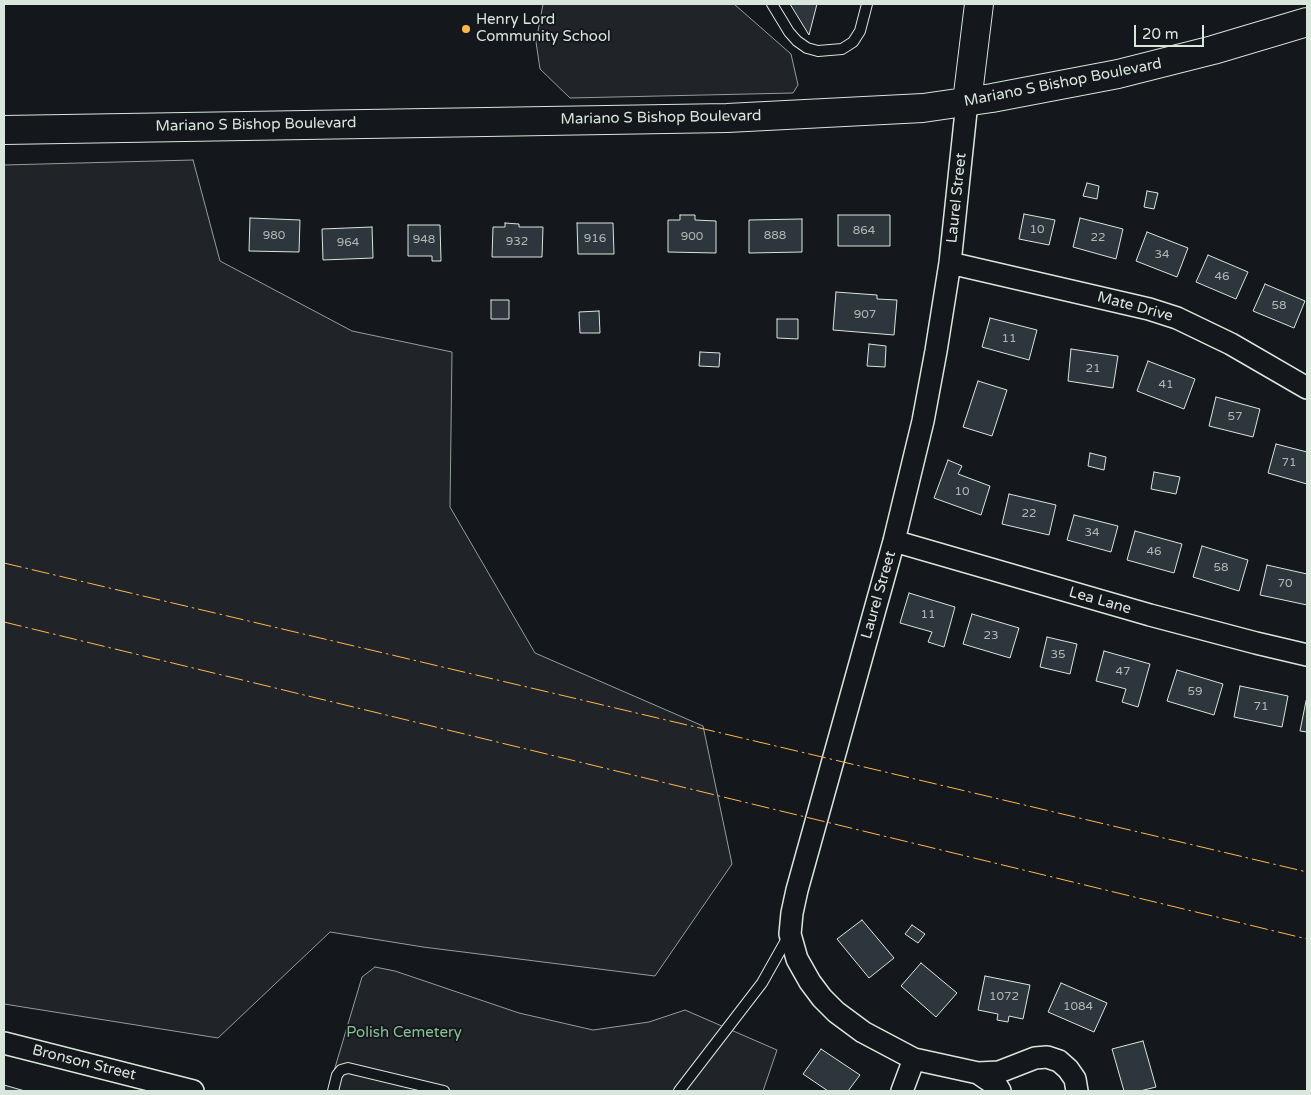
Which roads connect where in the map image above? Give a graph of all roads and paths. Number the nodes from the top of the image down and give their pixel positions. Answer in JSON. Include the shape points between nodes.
{"nodes":[{"id":1,"x":772,"y":4,"type":"edge"},
{"id":2,"x":867,"y":4,"type":"edge"},
{"id":3,"x":979,"y":4,"type":"edge"},
{"id":4,"x":1307,"y":22,"type":"edge"},
{"id":5,"x":967,"y":102,"type":"junction"},
{"id":6,"x":4,"y":130,"type":"edge"},
{"id":7,"x":950,"y":263,"type":"junction"},
{"id":8,"x":1307,"y":388,"type":"edge"},
{"id":9,"x":894,"y":541,"type":"junction"},
{"id":10,"x":1307,"y":655,"type":"edge"},
{"id":11,"x":790,"y":934,"type":"junction"},
{"id":12,"x":4,"y":1043,"type":"edge"},
{"id":13,"x":914,"y":1059,"type":"junction"},
{"id":14,"x":978,"y":1074,"type":"junction"},
{"id":15,"x":193,"y":1091,"type":"edge"},
{"id":16,"x":333,"y":1091,"type":"edge"},
{"id":17,"x":444,"y":1091,"type":"edge"},
{"id":18,"x":679,"y":1091,"type":"edge"},
{"id":19,"x":902,"y":1091,"type":"edge"},
{"id":20,"x":1000,"y":1091,"type":"edge"},
{"id":21,"x":1078,"y":1091,"type":"edge"}],
"edges":[{"from":1,"to":2,"type":"lane","via":[[797,41],[818,51],[842,48],[852,42],[860,31]]},
{"from":3,"to":5,"type":"main road","name":"Laurel Street"},
{"from":4,"to":5,"type":"main road","name":"Mariano S Bishop Boulevard","via":[[1166,63]]},
{"from":5,"to":6,"type":"main road","name":"Mariano S Bishop Boulevard","via":[[889,110],[737,117]]},
{"from":5,"to":7,"type":"street","name":"Laurel Street"},
{"from":7,"to":8,"type":"street","name":"Mate Drive","via":[[1177,318],[1231,344]]},
{"from":7,"to":9,"type":"street","name":"Laurel Street","via":[[923,422]]},
{"from":9,"to":10,"type":"street","name":"Lea Lane","via":[[1150,615]]},
{"from":9,"to":11,"type":"street","name":"Laurel Street","via":[[797,890]]},
{"from":11,"to":13,"type":"street","name":"Laurel Street","via":[[797,959],[822,998],[863,1032]]},
{"from":11,"to":18,"type":"lane","via":[[762,983]]},
{"from":12,"to":15,"type":"street","name":"Bronson Street"},
{"from":13,"to":14,"type":"street","name":"Laurel Street"},
{"from":13,"to":19,"type":"street"},
{"from":14,"to":20,"type":"street","name":"Laurel Street"},
{"from":14,"to":21,"type":"street","name":"Laurel Street","via":[[999,1072],[1034,1058],[1047,1058],[1068,1069]]},
{"from":16,"to":17,"type":"lane","via":[[337,1075],[348,1068]]}]}
